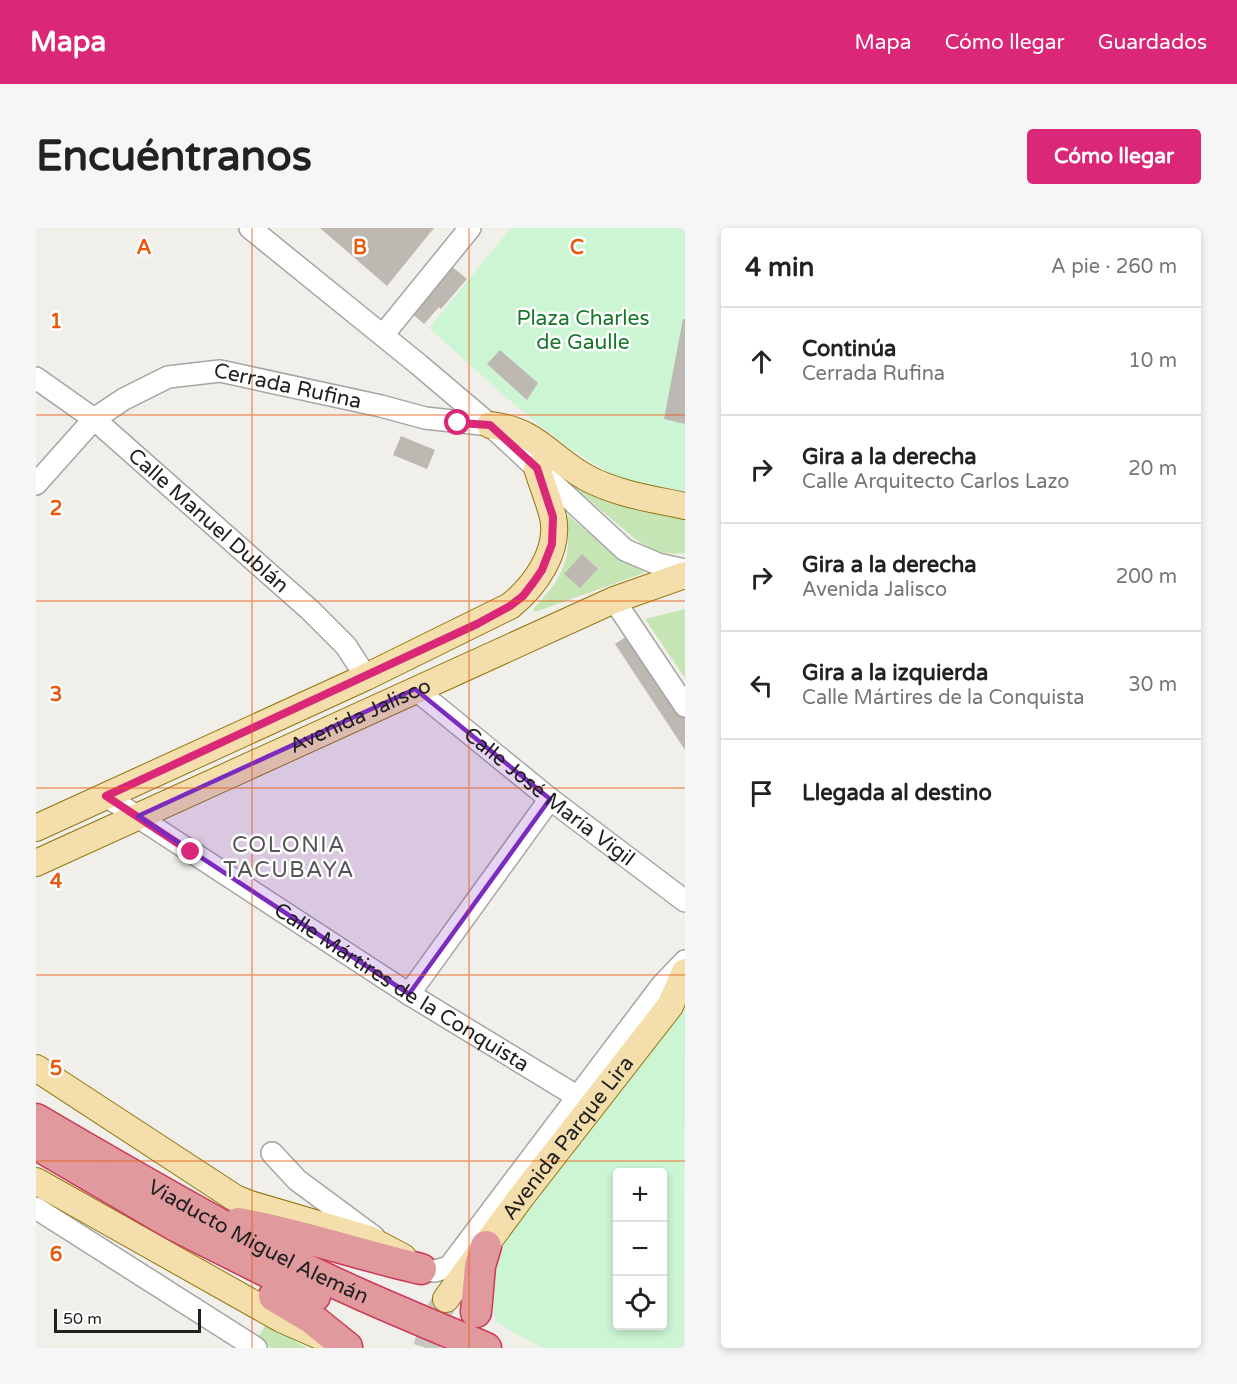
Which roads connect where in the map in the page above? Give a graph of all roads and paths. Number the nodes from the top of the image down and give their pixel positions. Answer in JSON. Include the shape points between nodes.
{"nodes":[{"id":1,"x":250,"y":228,"type":"edge"},
{"id":2,"x":470,"y":228,"type":"edge"},
{"id":3,"x":383,"y":334,"type":"junction"},
{"id":4,"x":36,"y":378,"type":"edge"},
{"id":5,"x":94,"y":419,"type":"junction"},
{"id":6,"x":490,"y":425,"type":"junction"},
{"id":7,"x":45,"y":459,"type":"edge"},
{"id":8,"x":537,"y":468,"type":"junction"},
{"id":9,"x":36,"y":484,"type":"edge"},
{"id":10,"x":685,"y":506,"type":"edge"},
{"id":11,"x":685,"y":572,"type":"edge"},
{"id":12,"x":614,"y":600,"type":"junction"},
{"id":13,"x":366,"y":677,"type":"junction"},
{"id":14,"x":416,"y":689,"type":"junction"},
{"id":15,"x":685,"y":706,"type":"edge"},
{"id":16,"x":106,"y":796,"type":"junction"},
{"id":17,"x":550,"y":799,"type":"junction"},
{"id":18,"x":138,"y":816,"type":"junction"},
{"id":19,"x":36,"y":828,"type":"edge"},
{"id":20,"x":36,"y":863,"type":"edge"},
{"id":21,"x":685,"y":901,"type":"edge"},
{"id":22,"x":685,"y":961,"type":"edge"},
{"id":23,"x":685,"y":972,"type":"edge"},
{"id":24,"x":409,"y":994,"type":"junction"},
{"id":25,"x":36,"y":1068,"type":"edge"},
{"id":26,"x":578,"y":1097,"type":"junction"},
{"id":27,"x":36,"y":1119,"type":"edge"},
{"id":28,"x":36,"y":1144,"type":"edge"},
{"id":29,"x":272,"y":1153,"type":"dead end"},
{"id":30,"x":36,"y":1182,"type":"edge"},
{"id":31,"x":153,"y":1200,"type":"junction"},
{"id":32,"x":36,"y":1208,"type":"edge"},
{"id":33,"x":212,"y":1219,"type":"junction"},
{"id":34,"x":174,"y":1225,"type":"junction"},
{"id":35,"x":486,"y":1246,"type":"junction"},
{"id":36,"x":409,"y":1261,"type":"junction"},
{"id":37,"x":446,"y":1299,"type":"tunnel mouth"},
{"id":38,"x":476,"y":1312,"type":"tunnel mouth"},
{"id":39,"x":256,"y":1348,"type":"edge"},
{"id":40,"x":348,"y":1348,"type":"edge"},
{"id":41,"x":435,"y":1348,"type":"edge"},
{"id":42,"x":486,"y":1348,"type":"edge"}],
"edges":[{"from":1,"to":3,"type":"street"},
{"from":2,"to":3,"type":"street"},
{"from":3,"to":6,"type":"street"},
{"from":4,"to":5,"type":"street","name":"Calle Manuel Dublán"},
{"from":5,"to":6,"type":"street","name":"Cerrada Rufina","via":[[168,377],[220,371],[425,418]]},
{"from":5,"to":7,"type":"street","name":"Cerrada Rufina"},
{"from":5,"to":13,"type":"street","name":"Calle Manuel Dublán","via":[[310,610],[346,646]]},
{"from":6,"to":8,"type":"street"},
{"from":6,"to":10,"type":"main road","via":[[531,437],[602,486]]},
{"from":7,"to":9,"type":"street","name":"Cerrada Rufina"},
{"from":8,"to":11,"type":"street","via":[[625,550]]},
{"from":8,"to":13,"type":"main road","name":"Avenida Jalisco","via":[[554,528],[547,557],[528,590],[502,611]]},
{"from":11,"to":12,"type":"main road","name":"Avenida Jalisco"},
{"from":12,"to":14,"type":"main road","name":"Avenida Jalisco"},
{"from":12,"to":15,"type":"street"},
{"from":13,"to":16,"type":"main road","name":"Avenida Jalisco"},
{"from":14,"to":17,"type":"street","name":"Calle José María Vigil"},
{"from":14,"to":18,"type":"main road","name":"Avenida Jalisco"},
{"from":16,"to":18,"type":"street","name":"Calle Mártires de la Conquista"},
{"from":16,"to":19,"type":"main road","name":"Avenida Jalisco"},
{"from":17,"to":21,"type":"street","name":"Calle José María Vigil"},
{"from":17,"to":24,"type":"street"},
{"from":18,"to":20,"type":"main road","name":"Avenida Jalisco"},
{"from":18,"to":24,"type":"street","name":"Calle Mártires de la Conquista"},
{"from":22,"to":26,"type":"street","via":[[662,985]]},
{"from":23,"to":35,"type":"main road","name":"Avenida Parque Lira","via":[[670,1006]]},
{"from":24,"to":26,"type":"street","name":"Calle Mártires de la Conquista"},
{"from":25,"to":36,"type":"main road","name":"Viaducto Miguel Alemán","via":[[235,1198],[369,1239]]},
{"from":26,"to":36,"type":"street","via":[[449,1267],[435,1271]]},
{"from":27,"to":31,"type":"highway","name":"Viaducto Miguel Alemán"},
{"from":28,"to":31,"type":"highway","name":"Viaducto Miguel Alemán"},
{"from":29,"to":36,"type":"street","via":[[297,1180]]},
{"from":30,"to":40,"type":"main road","via":[[281,1319]]},
{"from":31,"to":33,"type":"highway","name":"Viaducto Miguel Alemán"},
{"from":31,"to":34,"type":"highway","name":"Viaducto Miguel Alemán"},
{"from":32,"to":39,"type":"street"},
{"from":33,"to":36,"type":"highway","via":[[312,1239],[364,1255]]},
{"from":33,"to":42,"type":"highway","name":"Viaducto Miguel Alemán","via":[[331,1281]]},
{"from":34,"to":40,"type":"highway","via":[[247,1280],[311,1318]]},
{"from":34,"to":41,"type":"highway","name":"Viaducto Miguel Alemán","via":[[313,1296]]},
{"from":35,"to":37,"type":"main road","name":"Avenida Parque Lira"},
{"from":35,"to":38,"type":"highway"}]}
